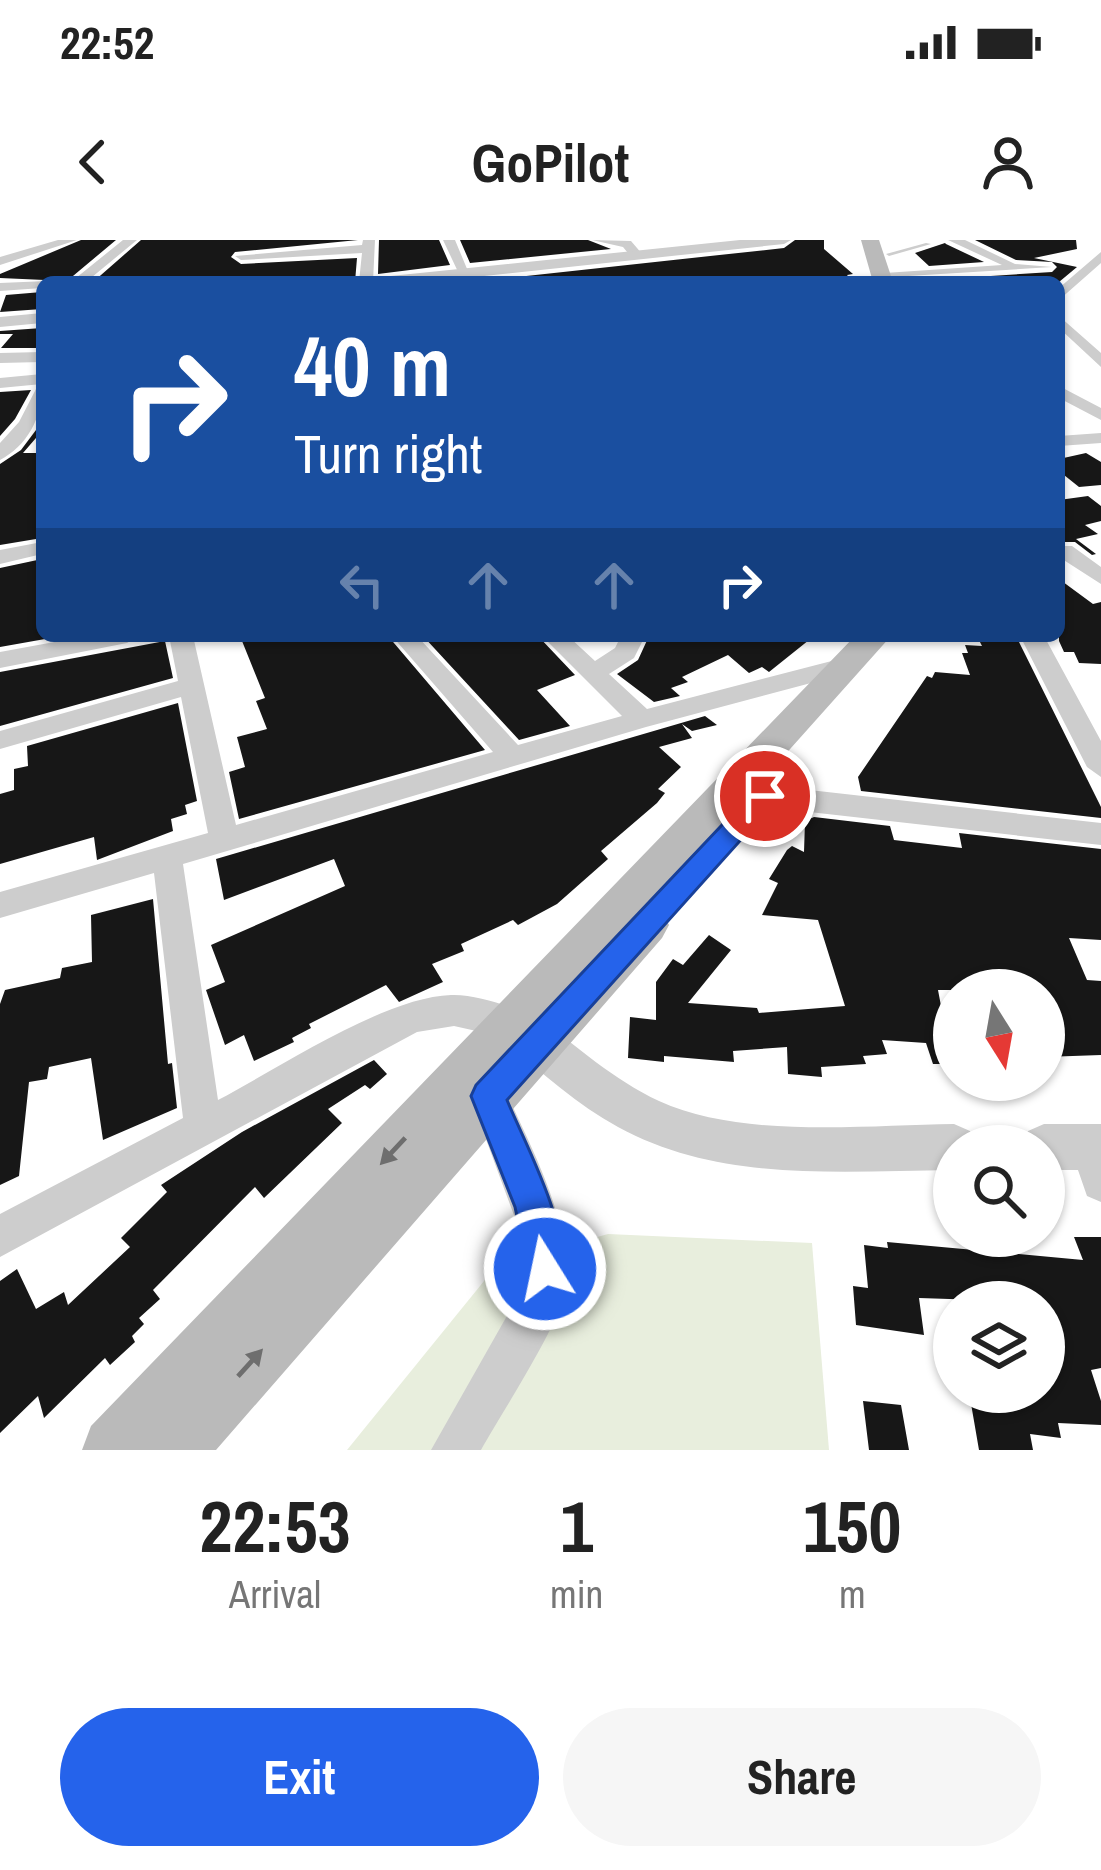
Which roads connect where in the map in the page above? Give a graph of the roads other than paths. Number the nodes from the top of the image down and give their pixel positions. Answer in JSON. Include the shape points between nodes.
{"nodes":[{"id":1,"x":131,"y":240,"type":"edge"},
{"id":2,"x":449,"y":240,"type":"edge"},
{"id":3,"x":598,"y":240,"type":"edge"},
{"id":4,"x":784,"y":240,"type":"edge"},
{"id":5,"x":870,"y":240,"type":"edge"},
{"id":6,"x":954,"y":240,"type":"edge"},
{"id":7,"x":65,"y":242,"type":"edge"},
{"id":8,"x":732,"y":242,"type":"edge"},
{"id":9,"x":0,"y":244,"type":"edge"},
{"id":10,"x":928,"y":244,"type":"dead end"},
{"id":11,"x":368,"y":245,"type":"edge"},
{"id":12,"x":1028,"y":245,"type":"dead end"},
{"id":13,"x":630,"y":246,"type":"edge"},
{"id":14,"x":241,"y":256,"type":"dead end"},
{"id":15,"x":1101,"y":256,"type":"edge"},
{"id":16,"x":0,"y":261,"type":"edge"},
{"id":17,"x":889,"y":266,"type":"edge"},
{"id":18,"x":1045,"y":267,"type":"junction"},
{"id":19,"x":1020,"y":268,"type":"junction"},
{"id":20,"x":465,"y":273,"type":"junction"},
{"id":21,"x":86,"y":276,"type":"edge"},
{"id":22,"x":366,"y":276,"type":"edge"},
{"id":23,"x":447,"y":276,"type":"edge"},
{"id":24,"x":1051,"y":276,"type":"edge"},
{"id":25,"x":36,"y":284,"type":"edge"},
{"id":26,"x":1065,"y":285,"type":"edge"},
{"id":27,"x":0,"y":287,"type":"edge"},
{"id":28,"x":36,"y":319,"type":"edge"},
{"id":29,"x":0,"y":322,"type":"edge"},
{"id":30,"x":1065,"y":326,"type":"edge"},
{"id":31,"x":36,"y":357,"type":"edge"},
{"id":32,"x":0,"y":358,"type":"edge"},
{"id":33,"x":1101,"y":362,"type":"edge"},
{"id":34,"x":1101,"y":375,"type":"edge"},
{"id":35,"x":1065,"y":376,"type":"edge"},
{"id":36,"x":36,"y":380,"type":"edge"},
{"id":37,"x":0,"y":383,"type":"edge"},
{"id":38,"x":1065,"y":394,"type":"edge"},
{"id":39,"x":36,"y":404,"type":"edge"},
{"id":40,"x":1101,"y":415,"type":"edge"},
{"id":41,"x":23,"y":429,"type":"junction"},
{"id":42,"x":0,"y":430,"type":"edge"},
{"id":43,"x":1101,"y":438,"type":"edge"},
{"id":44,"x":1065,"y":441,"type":"edge"},
{"id":45,"x":0,"y":454,"type":"edge"},
{"id":46,"x":1101,"y":542,"type":"edge"},
{"id":47,"x":36,"y":547,"type":"edge"},
{"id":48,"x":1065,"y":551,"type":"edge"},
{"id":49,"x":1065,"y":554,"type":"edge"},
{"id":50,"x":0,"y":557,"type":"edge"},
{"id":51,"x":1101,"y":577,"type":"edge"},
{"id":52,"x":95,"y":642,"type":"edge"},
{"id":53,"x":183,"y":642,"type":"edge"},
{"id":54,"x":409,"y":642,"type":"edge"},
{"id":55,"x":560,"y":642,"type":"edge"},
{"id":56,"x":631,"y":642,"type":"edge"},
{"id":57,"x":903,"y":642,"type":"edge"},
{"id":58,"x":1035,"y":642,"type":"edge"},
{"id":59,"x":862,"y":650,"type":"edge"},
{"id":60,"x":0,"y":660,"type":"edge"},
{"id":61,"x":592,"y":673,"type":"junction"},
{"id":62,"x":189,"y":686,"type":"junction"},
{"id":63,"x":641,"y":719,"type":"junction"},
{"id":64,"x":0,"y":740,"type":"edge"},
{"id":65,"x":513,"y":757,"type":"junction"},
{"id":66,"x":1101,"y":767,"type":"edge"},
{"id":67,"x":765,"y":796,"type":"junction"},
{"id":68,"x":1101,"y":834,"type":"edge"},
{"id":69,"x":224,"y":839,"type":"junction"},
{"id":70,"x":167,"y":857,"type":"junction"},
{"id":71,"x":0,"y":905,"type":"edge"},
{"id":72,"x":525,"y":1032,"type":"junction"},
{"id":73,"x":488,"y":1096,"type":"junction"},
{"id":74,"x":203,"y":1125,"type":"junction"},
{"id":75,"x":933,"y":1147,"type":"edge"},
{"id":76,"x":0,"y":1236,"type":"edge"},
{"id":77,"x":116,"y":1450,"type":"edge"},
{"id":78,"x":172,"y":1450,"type":"edge"},
{"id":79,"x":454,"y":1450,"type":"edge"}],
"edges":[{"from":1,"to":21,"type":"street"},
{"from":2,"to":20,"type":"street"},
{"from":3,"to":13,"type":"street"},
{"from":4,"to":8,"type":"street"},
{"from":5,"to":17,"type":"main road"},
{"from":6,"to":19,"type":"street"},
{"from":7,"to":9,"type":"street"},
{"from":7,"to":16,"type":"street"},
{"from":8,"to":13,"type":"street"},
{"from":10,"to":17,"type":"lane"},
{"from":11,"to":14,"type":"street"},
{"from":11,"to":22,"type":"street"},
{"from":12,"to":18,"type":"street"},
{"from":13,"to":20,"type":"street","via":[[618,264]]},
{"from":15,"to":26,"type":"street"},
{"from":17,"to":19,"type":"street"},
{"from":18,"to":19,"type":"street"},
{"from":18,"to":24,"type":"street"},
{"from":20,"to":23,"type":"street"},
{"from":25,"to":27,"type":"street"},
{"from":28,"to":29,"type":"street"},
{"from":30,"to":33,"type":"street"},
{"from":31,"to":32,"type":"street"},
{"from":34,"to":35,"type":"street"},
{"from":36,"to":37,"type":"street"},
{"from":38,"to":40,"type":"street"},
{"from":39,"to":41,"type":"street"},
{"from":41,"to":42,"type":"street"},
{"from":41,"to":45,"type":"street"},
{"from":43,"to":44,"type":"street"},
{"from":46,"to":48,"type":"street"},
{"from":47,"to":50,"type":"street"},
{"from":49,"to":51,"type":"street"},
{"from":52,"to":60,"type":"street"},
{"from":53,"to":62,"type":"street"},
{"from":54,"to":65,"type":"street"},
{"from":55,"to":61,"type":"street"},
{"from":56,"to":61,"type":"street"},
{"from":57,"to":67,"type":"main road"},
{"from":58,"to":66,"type":"street"},
{"from":59,"to":63,"type":"street"},
{"from":59,"to":72,"type":"main road"},
{"from":61,"to":63,"type":"street"},
{"from":62,"to":64,"type":"street"},
{"from":62,"to":69,"type":"street"},
{"from":63,"to":65,"type":"street"},
{"from":65,"to":69,"type":"street"},
{"from":67,"to":68,"type":"street"},
{"from":67,"to":72,"type":"main road"},
{"from":69,"to":70,"type":"street"},
{"from":70,"to":71,"type":"street"},
{"from":70,"to":74,"type":"street"},
{"from":72,"to":73,"type":"main road"},
{"from":72,"to":74,"type":"street","via":[[454,1010],[411,1017]]},
{"from":72,"to":75,"type":"street","via":[[612,1100],[665,1126],[721,1140]]},
{"from":72,"to":77,"type":"main road","one_way":true},
{"from":78,"to":73,"type":"main road","one_way":true},
{"from":73,"to":79,"type":"street","via":[[533,1207],[545,1269],[542,1296]]},
{"from":74,"to":76,"type":"street"}]}
